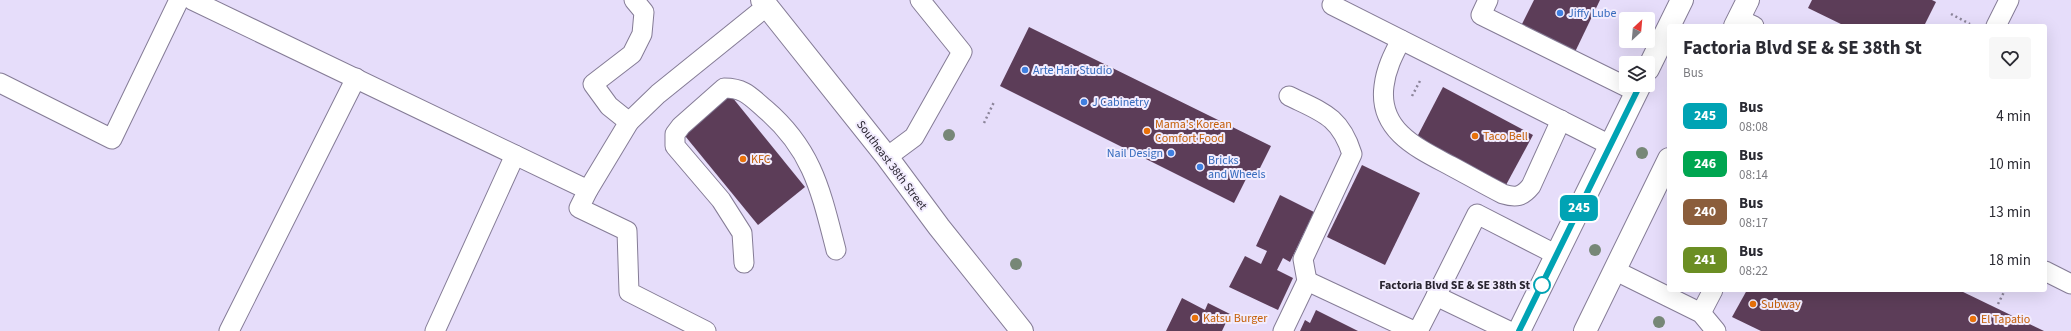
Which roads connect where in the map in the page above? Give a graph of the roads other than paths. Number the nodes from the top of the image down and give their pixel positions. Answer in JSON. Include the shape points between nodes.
{"nodes":[{"id":1,"x":179,"y":0,"type":"edge"},
{"id":2,"x":192,"y":0,"type":"edge"},
{"id":3,"x":634,"y":0,"type":"edge"},
{"id":4,"x":920,"y":0,"type":"edge"},
{"id":5,"x":1488,"y":0,"type":"edge"},
{"id":6,"x":1682,"y":0,"type":"edge"},
{"id":7,"x":2009,"y":0,"type":"edge"},
{"id":8,"x":764,"y":3,"type":"edge"},
{"id":9,"x":1332,"y":5,"type":"dead end"},
{"id":10,"x":1670,"y":24,"type":"edge"},
{"id":11,"x":1997,"y":24,"type":"edge"},
{"id":12,"x":1667,"y":30,"type":"edge"},
{"id":13,"x":1401,"y":40,"type":"junction"},
{"id":14,"x":1654,"y":56,"type":"edge"},
{"id":15,"x":356,"y":78,"type":"junction"},
{"id":16,"x":1619,"y":79,"type":"edge"},
{"id":17,"x":0,"y":83,"type":"edge"},
{"id":18,"x":1636,"y":92,"type":"edge"},
{"id":19,"x":1289,"y":96,"type":"dead end"},
{"id":20,"x":1561,"y":120,"type":"junction"},
{"id":21,"x":629,"y":122,"type":"junction"},
{"id":22,"x":1610,"y":145,"type":"junction"},
{"id":23,"x":515,"y":155,"type":"junction"},
{"id":24,"x":887,"y":157,"type":"junction"},
{"id":25,"x":1667,"y":163,"type":"edge"},
{"id":26,"x":588,"y":190,"type":"junction"},
{"id":27,"x":836,"y":250,"type":"dead end"},
{"id":28,"x":1556,"y":254,"type":"junction"},
{"id":29,"x":744,"y":263,"type":"dead end"},
{"id":30,"x":1614,"y":270,"type":"junction"},
{"id":31,"x":2047,"y":272,"type":"edge"},
{"id":32,"x":1307,"y":281,"type":"junction"},
{"id":33,"x":2071,"y":284,"type":"edge"},
{"id":34,"x":1713,"y":292,"type":"edge"},
{"id":35,"x":1436,"y":296,"type":"junction"},
{"id":36,"x":1701,"y":313,"type":"junction"},
{"id":37,"x":228,"y":331,"type":"edge"},
{"id":38,"x":435,"y":331,"type":"edge"},
{"id":39,"x":706,"y":331,"type":"edge"},
{"id":40,"x":1022,"y":331,"type":"edge"},
{"id":41,"x":1283,"y":331,"type":"edge"},
{"id":42,"x":1414,"y":331,"type":"edge"},
{"id":43,"x":1418,"y":331,"type":"edge"},
{"id":44,"x":1509,"y":331,"type":"edge"},
{"id":45,"x":1519,"y":331,"type":"edge"},
{"id":46,"x":1584,"y":331,"type":"edge"},
{"id":47,"x":1716,"y":331,"type":"edge"}],
"edges":[{"from":1,"to":17,"type":"lane","via":[[112,139]]},
{"from":2,"to":15,"type":"lane"},
{"from":3,"to":21,"type":"lane","via":[[644,12],[642,34],[632,54],[593,84],[609,106]]},
{"from":4,"to":24,"type":"lane","via":[[962,52],[914,137]]},
{"from":5,"to":16,"type":"lane","via":[[1481,15]]},
{"from":6,"to":10,"type":"main road"},
{"from":7,"to":11,"type":"lane"},
{"from":8,"to":21,"type":"lane"},
{"from":8,"to":24,"type":"main road","name":"Southeast 38th Street"},
{"from":9,"to":13,"type":"lane"},
{"from":12,"to":14,"type":"main road"},
{"from":13,"to":20,"type":"lane"},
{"from":13,"to":20,"type":"lane","via":[[1389,64],[1384,87],[1386,106],[1392,123],[1413,146],[1503,194],[1514,197],[1524,194],[1531,186]]},
{"from":15,"to":23,"type":"lane"},
{"from":15,"to":37,"type":"lane"},
{"from":18,"to":22,"type":"main road"},
{"from":19,"to":32,"type":"lane","via":[[1327,115],[1340,126],[1348,139],[1352,154],[1304,258]]},
{"from":20,"to":22,"type":"lane"},
{"from":21,"to":26,"type":"lane"},
{"from":22,"to":28,"type":"main road"},
{"from":23,"to":26,"type":"lane"},
{"from":23,"to":38,"type":"lane"},
{"from":24,"to":40,"type":"main road","name":"Southeast 38th Street"},
{"from":25,"to":30,"type":"main road"},
{"from":26,"to":39,"type":"lane","via":[[580,208],[627,231],[629,292]]},
{"from":27,"to":29,"type":"lane","via":[[820,189],[800,148],[782,124],[746,92],[737,88],[724,88],[681,126],[675,134],[675,146],[721,200],[742,233]]},
{"from":28,"to":35,"type":"lane","via":[[1477,214]]},
{"from":28,"to":45,"type":"main road"},
{"from":30,"to":36,"type":"lane"},
{"from":30,"to":46,"type":"main road"},
{"from":31,"to":33,"type":"lane"},
{"from":32,"to":41,"type":"lane"},
{"from":32,"to":42,"type":"lane"},
{"from":34,"to":36,"type":"lane"},
{"from":35,"to":43,"type":"lane"},
{"from":35,"to":44,"type":"lane"},
{"from":36,"to":47,"type":"lane"}]}
